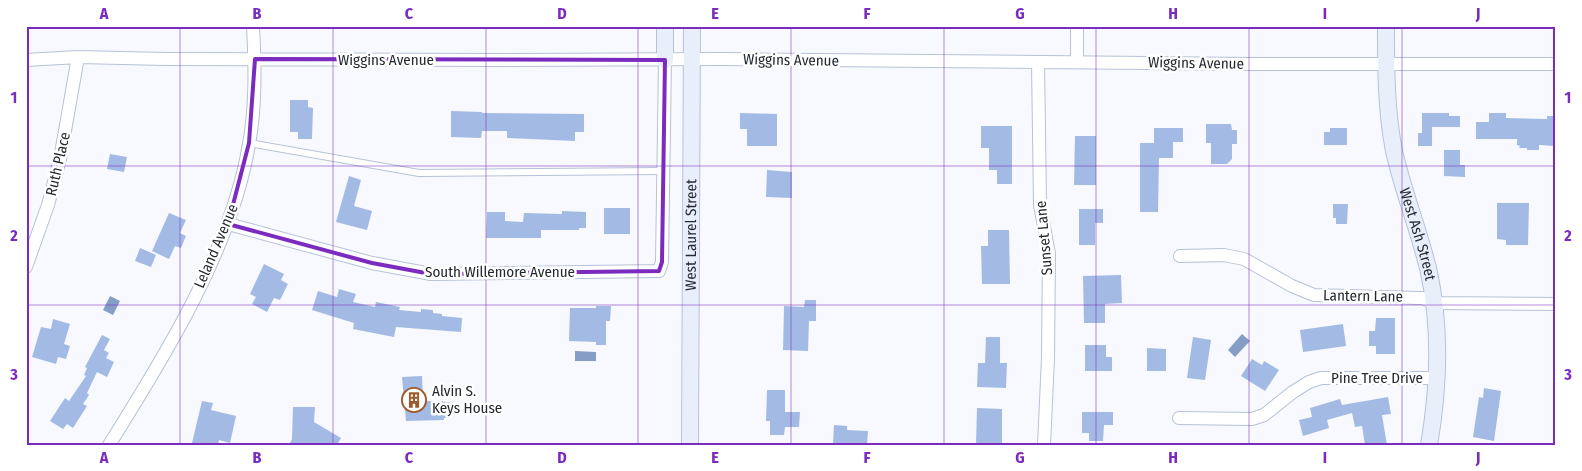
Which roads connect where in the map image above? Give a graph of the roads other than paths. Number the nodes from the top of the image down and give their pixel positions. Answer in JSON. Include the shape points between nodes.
{"nodes":[{"id":1,"x":253,"y":26,"type":"edge"},
{"id":2,"x":665,"y":26,"type":"edge"},
{"id":3,"x":692,"y":26,"type":"edge"},
{"id":4,"x":1077,"y":26,"type":"edge"},
{"id":5,"x":1386,"y":26,"type":"edge"},
{"id":6,"x":78,"y":57,"type":"junction"},
{"id":7,"x":255,"y":59,"type":"junction"},
{"id":8,"x":26,"y":60,"type":"edge"},
{"id":9,"x":665,"y":60,"type":"junction"},
{"id":10,"x":691,"y":60,"type":"junction"},
{"id":11,"x":1038,"y":62,"type":"junction"},
{"id":12,"x":1077,"y":62,"type":"junction"},
{"id":13,"x":1386,"y":63,"type":"junction"},
{"id":14,"x":1556,"y":64,"type":"edge"},
{"id":15,"x":249,"y":143,"type":"junction"},
{"id":16,"x":663,"y":171,"type":"junction"},
{"id":17,"x":228,"y":224,"type":"junction"},
{"id":18,"x":1180,"y":256,"type":"dead end"},
{"id":19,"x":26,"y":267,"type":"edge"},
{"id":20,"x":659,"y":271,"type":"joint"},
{"id":21,"x":1434,"y":303,"type":"junction"},
{"id":22,"x":1556,"y":304,"type":"edge"},
{"id":23,"x":1436,"y":378,"type":"junction"},
{"id":24,"x":1179,"y":418,"type":"dead end"},
{"id":25,"x":109,"y":445,"type":"edge"},
{"id":26,"x":690,"y":445,"type":"edge"},
{"id":27,"x":1044,"y":445,"type":"edge"},
{"id":28,"x":1429,"y":445,"type":"edge"}],
"edges":[{"from":1,"to":7,"type":"street","name":"Leland Avenue"},
{"from":2,"to":9,"type":"street","name":"West Laurel Street"},
{"from":3,"to":10,"type":"street","name":"West Laurel Street"},
{"from":4,"to":12,"type":"street"},
{"from":5,"to":13,"type":"street","name":"West Ash Street"},
{"from":6,"to":7,"type":"street","name":"Wiggins Avenue"},
{"from":6,"to":8,"type":"street","name":"Wiggins Avenue"},
{"from":6,"to":19,"type":"street","name":"Ruth Place","via":[[60,159]]},
{"from":7,"to":9,"type":"street","name":"Wiggins Avenue"},
{"from":7,"to":15,"type":"street","name":"Leland Avenue"},
{"from":9,"to":10,"type":"street","name":"Wiggins Avenue"},
{"from":9,"to":16,"type":"street","name":"West Laurel Street"},
{"from":10,"to":11,"type":"street","name":"Wiggins Avenue"},
{"from":10,"to":26,"type":"street","name":"West Laurel Street"},
{"from":11,"to":12,"type":"street","name":"Wiggins Avenue"},
{"from":11,"to":27,"type":"street","name":"Sunset Lane","via":[[1040,205],[1049,254]]},
{"from":12,"to":13,"type":"street","name":"Wiggins Avenue"},
{"from":13,"to":14,"type":"street","name":"Wiggins Avenue"},
{"from":13,"to":21,"type":"street","name":"West Ash Street","via":[[1394,151],[1428,268]]},
{"from":15,"to":16,"type":"lane","via":[[419,173]]},
{"from":15,"to":17,"type":"street","name":"Leland Avenue"},
{"from":16,"to":20,"type":"street","name":"West Laurel Street","via":[[662,262]]},
{"from":17,"to":20,"type":"street","name":"South Willemore Avenue","via":[[372,263],[431,274]]},
{"from":17,"to":25,"type":"street","name":"Leland Avenue","via":[[177,330]]},
{"from":18,"to":21,"type":"street","name":"Lantern Lane","via":[[1244,258],[1314,295],[1423,298]]},
{"from":21,"to":22,"type":"street"},
{"from":21,"to":23,"type":"street","name":"West Ash Street"},
{"from":23,"to":24,"type":"street","name":"Pine Tree Drive","via":[[1321,378],[1309,382],[1264,415],[1252,419]]},
{"from":23,"to":28,"type":"street","name":"West Ash Street"}]}
